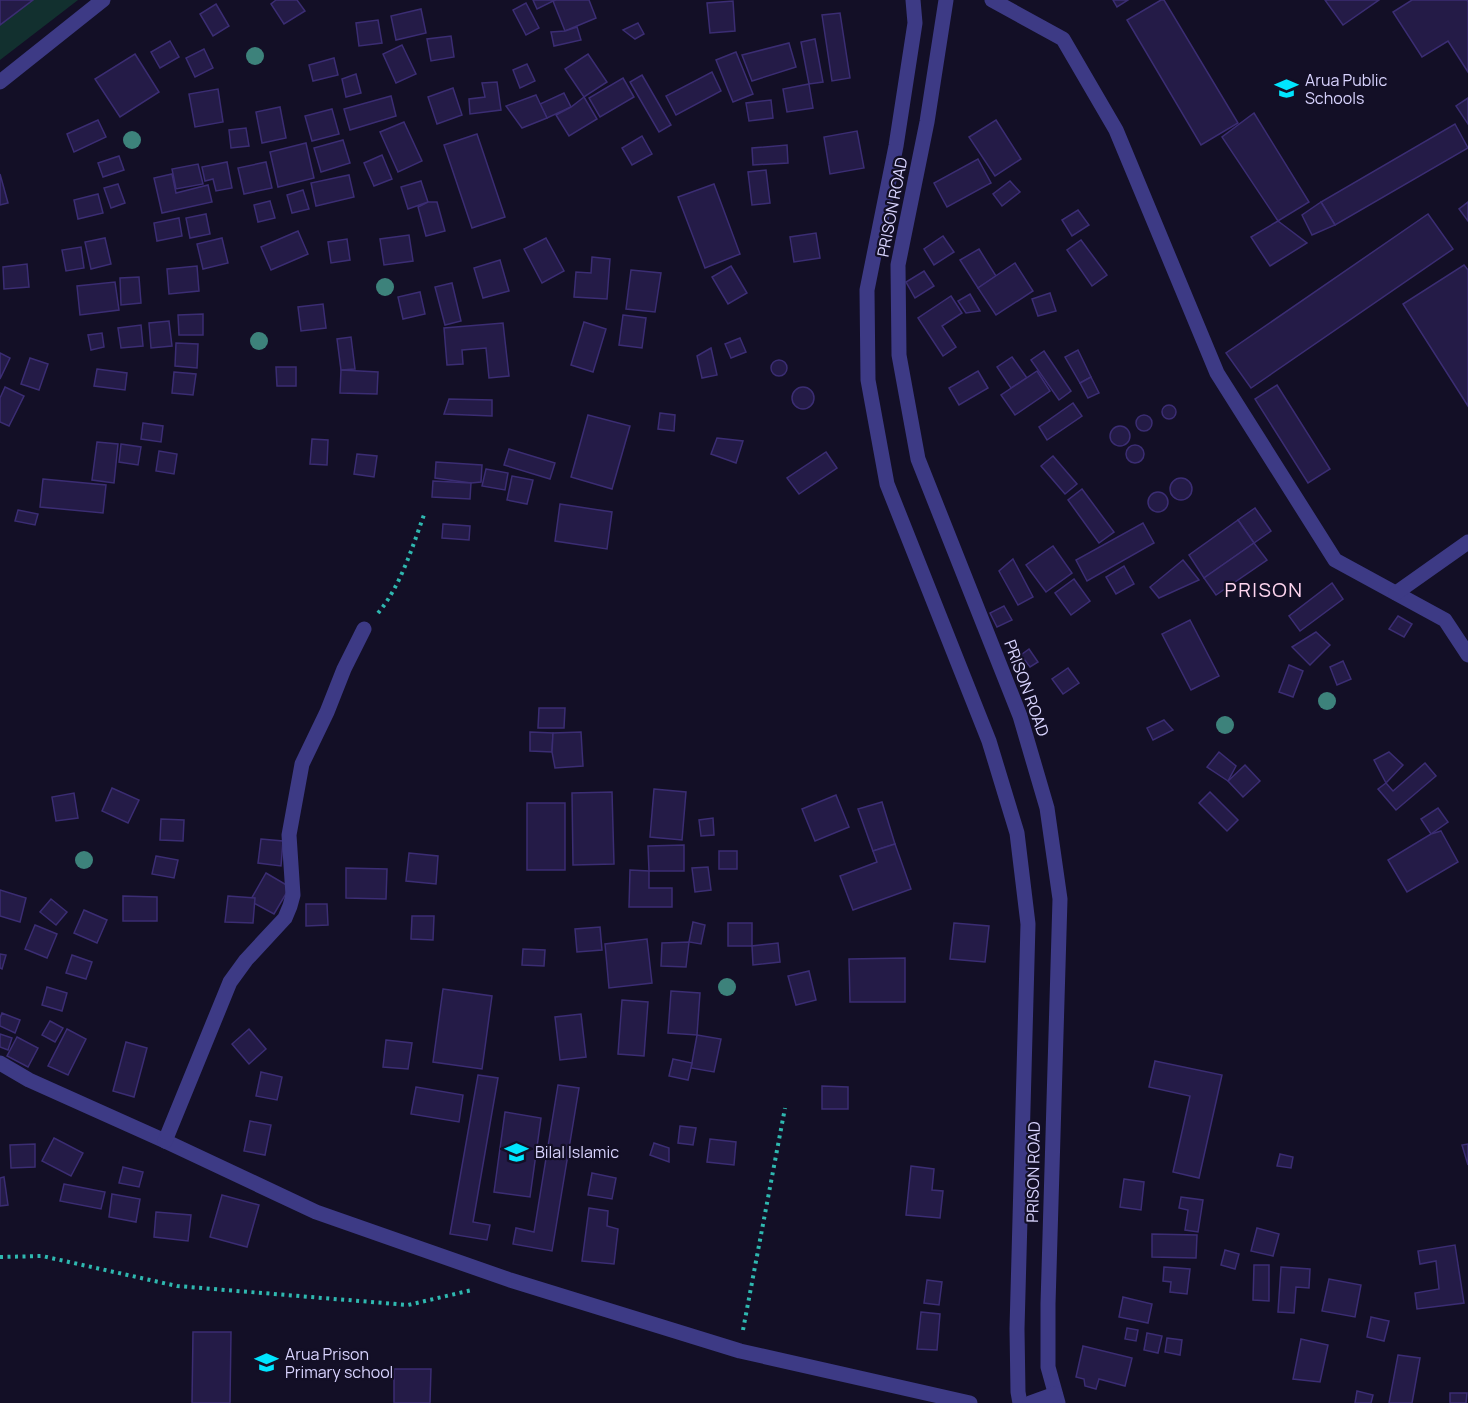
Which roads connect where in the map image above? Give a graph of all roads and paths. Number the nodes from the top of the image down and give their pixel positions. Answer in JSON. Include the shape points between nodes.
{"nodes":[{"id":1,"x":103,"y":0,"type":"edge"},
{"id":2,"x":914,"y":0,"type":"edge"},
{"id":3,"x":946,"y":0,"type":"edge"},
{"id":4,"x":992,"y":0,"type":"edge"},
{"id":5,"x":0,"y":82,"type":"edge"},
{"id":6,"x":425,"y":512,"type":"dead end"},
{"id":7,"x":1468,"y":542,"type":"edge"},
{"id":8,"x":1396,"y":593,"type":"junction"},
{"id":9,"x":364,"y":629,"type":"joint"},
{"id":10,"x":1468,"y":655,"type":"edge"},
{"id":11,"x":0,"y":1063,"type":"edge"},
{"id":12,"x":785,"y":1108,"type":"dead end"},
{"id":13,"x":165,"y":1141,"type":"junction"},
{"id":14,"x":0,"y":1257,"type":"edge"},
{"id":15,"x":510,"y":1280,"type":"junction"},
{"id":16,"x":740,"y":1351,"type":"junction"},
{"id":17,"x":1057,"y":1399,"type":"edge"},
{"id":18,"x":969,"y":1403,"type":"edge"},
{"id":19,"x":1020,"y":1403,"type":"edge"},
{"id":20,"x":1030,"y":1403,"type":"edge"}],
"edges":[{"from":1,"to":5,"type":"street"},
{"from":2,"to":19,"type":"street","name":"PRISON ROAD","via":[[915,23],[896,146],[867,290],[868,380],[887,484],[989,741],[1017,833],[1028,924],[1017,1329]]},
{"from":3,"to":17,"type":"street","name":"PRISON ROAD","via":[[927,122],[898,265],[899,355],[918,459],[1020,716],[1047,808],[1060,898],[1048,1304],[1048,1367]]},
{"from":4,"to":8,"type":"street","via":[[1063,39],[1116,130],[1217,373],[1335,561]]},
{"from":6,"to":9,"type":"path","via":[[388,601]]},
{"from":7,"to":8,"type":"street"},
{"from":8,"to":10,"type":"street","via":[[1444,620]]},
{"from":9,"to":13,"type":"street","via":[[302,764],[289,835],[293,895],[290,906],[285,918],[230,982]]},
{"from":11,"to":13,"type":"street"},
{"from":12,"to":16,"type":"path"},
{"from":13,"to":15,"type":"street","via":[[316,1212]]},
{"from":14,"to":15,"type":"path","via":[[42,1256],[177,1286],[408,1305]]},
{"from":15,"to":16,"type":"street"},
{"from":16,"to":18,"type":"street"},
{"from":17,"to":20,"type":"street"}]}
